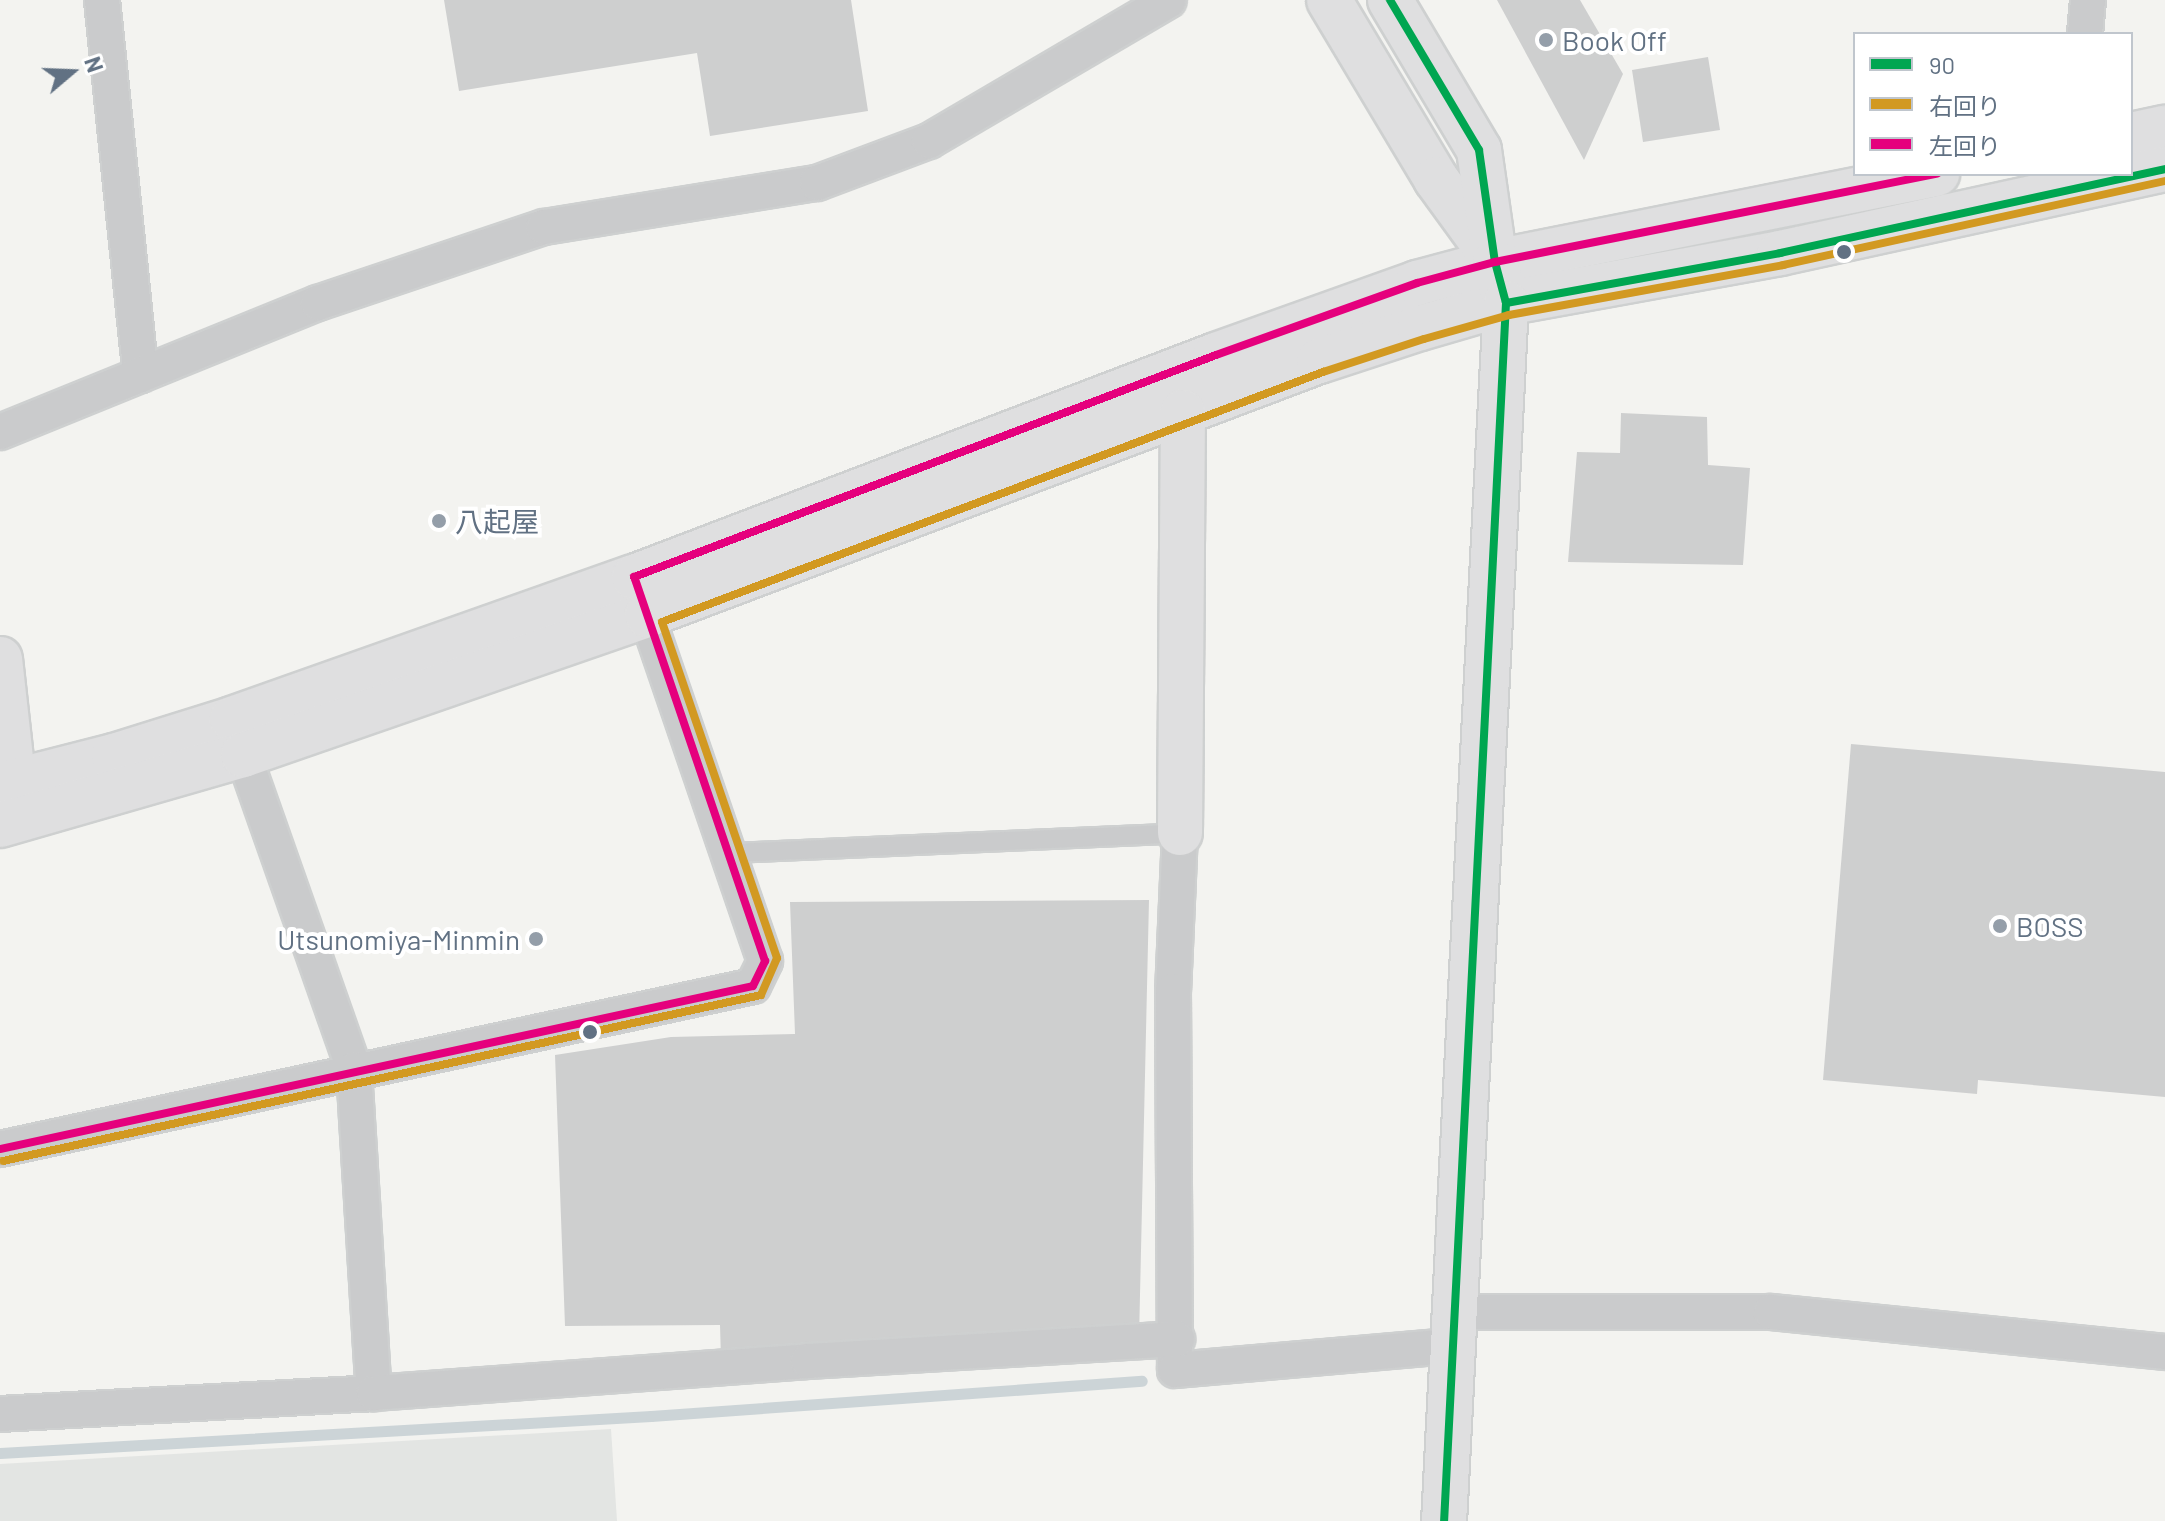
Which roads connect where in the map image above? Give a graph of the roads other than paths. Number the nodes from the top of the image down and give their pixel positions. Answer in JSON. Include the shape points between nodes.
{"nodes":[{"id":1,"x":102,"y":0,"type":"edge"},
{"id":2,"x":1169,"y":0,"type":"edge"},
{"id":3,"x":1329,"y":0,"type":"edge"},
{"id":4,"x":1390,"y":0,"type":"edge"},
{"id":5,"x":2088,"y":0,"type":"edge"},
{"id":6,"x":2085,"y":32,"type":"edge"},
{"id":7,"x":2165,"y":128,"type":"edge"},
{"id":8,"x":2133,"y":135,"type":"edge"},
{"id":9,"x":2165,"y":169,"type":"edge"},
{"id":10,"x":1927,"y":176,"type":"edge"},
{"id":11,"x":2133,"y":176,"type":"edge"},
{"id":12,"x":2133,"y":176,"type":"edge"},
{"id":13,"x":1495,"y":262,"type":"junction"},
{"id":14,"x":1506,"y":303,"type":"junction"},
{"id":15,"x":141,"y":375,"type":"junction"},
{"id":16,"x":1183,"y":412,"type":"junction"},
{"id":17,"x":0,"y":432,"type":"edge"},
{"id":18,"x":640,"y":596,"type":"junction"},
{"id":19,"x":0,"y":659,"type":"edge"},
{"id":20,"x":237,"y":737,"type":"junction"},
{"id":21,"x":8,"y":803,"type":"edge"},
{"id":22,"x":1180,"y":833,"type":"junction"},
{"id":23,"x":730,"y":853,"type":"junction"},
{"id":24,"x":354,"y":1070,"type":"junction"},
{"id":25,"x":0,"y":1149,"type":"edge"},
{"id":26,"x":1452,"y":1329,"type":"junction"},
{"id":27,"x":1177,"y":1339,"type":"junction"},
{"id":28,"x":2165,"y":1352,"type":"edge"},
{"id":29,"x":374,"y":1393,"type":"junction"},
{"id":30,"x":0,"y":1414,"type":"edge"},
{"id":31,"x":1444,"y":1521,"type":"edge"}],
"edges":[{"from":1,"to":15,"type":"street"},
{"from":2,"to":15,"type":"street","via":[[929,141],[817,183],[544,227],[318,303]]},
{"from":3,"to":13,"type":"street","via":[[1436,179]]},
{"from":4,"to":13,"type":"street","via":[[1479,150]]},
{"from":5,"to":6,"type":"street"},
{"from":7,"to":8,"type":"street"},
{"from":9,"to":11,"type":"street"},
{"from":10,"to":13,"type":"street"},
{"from":12,"to":14,"type":"street","via":[[1780,253]]},
{"from":13,"to":14,"type":"street"},
{"from":13,"to":18,"type":"street","via":[[1334,312]]},
{"from":14,"to":16,"type":"street","via":[[1319,361]]},
{"from":14,"to":26,"type":"street"},
{"from":15,"to":17,"type":"street"},
{"from":16,"to":18,"type":"street"},
{"from":16,"to":22,"type":"street"},
{"from":18,"to":20,"type":"street"},
{"from":18,"to":23,"type":"street"},
{"from":19,"to":21,"type":"street"},
{"from":20,"to":21,"type":"street"},
{"from":20,"to":24,"type":"street"},
{"from":22,"to":23,"type":"lane"},
{"from":22,"to":27,"type":"street","via":[[1173,991]]},
{"from":23,"to":24,"type":"street","via":[[765,961],[753,986]]},
{"from":24,"to":25,"type":"street"},
{"from":24,"to":29,"type":"street"},
{"from":26,"to":27,"type":"street","via":[[1175,1370]]},
{"from":26,"to":28,"type":"street","via":[[1771,1312]]},
{"from":26,"to":31,"type":"street"},
{"from":27,"to":29,"type":"street"},
{"from":29,"to":30,"type":"street"}]}
